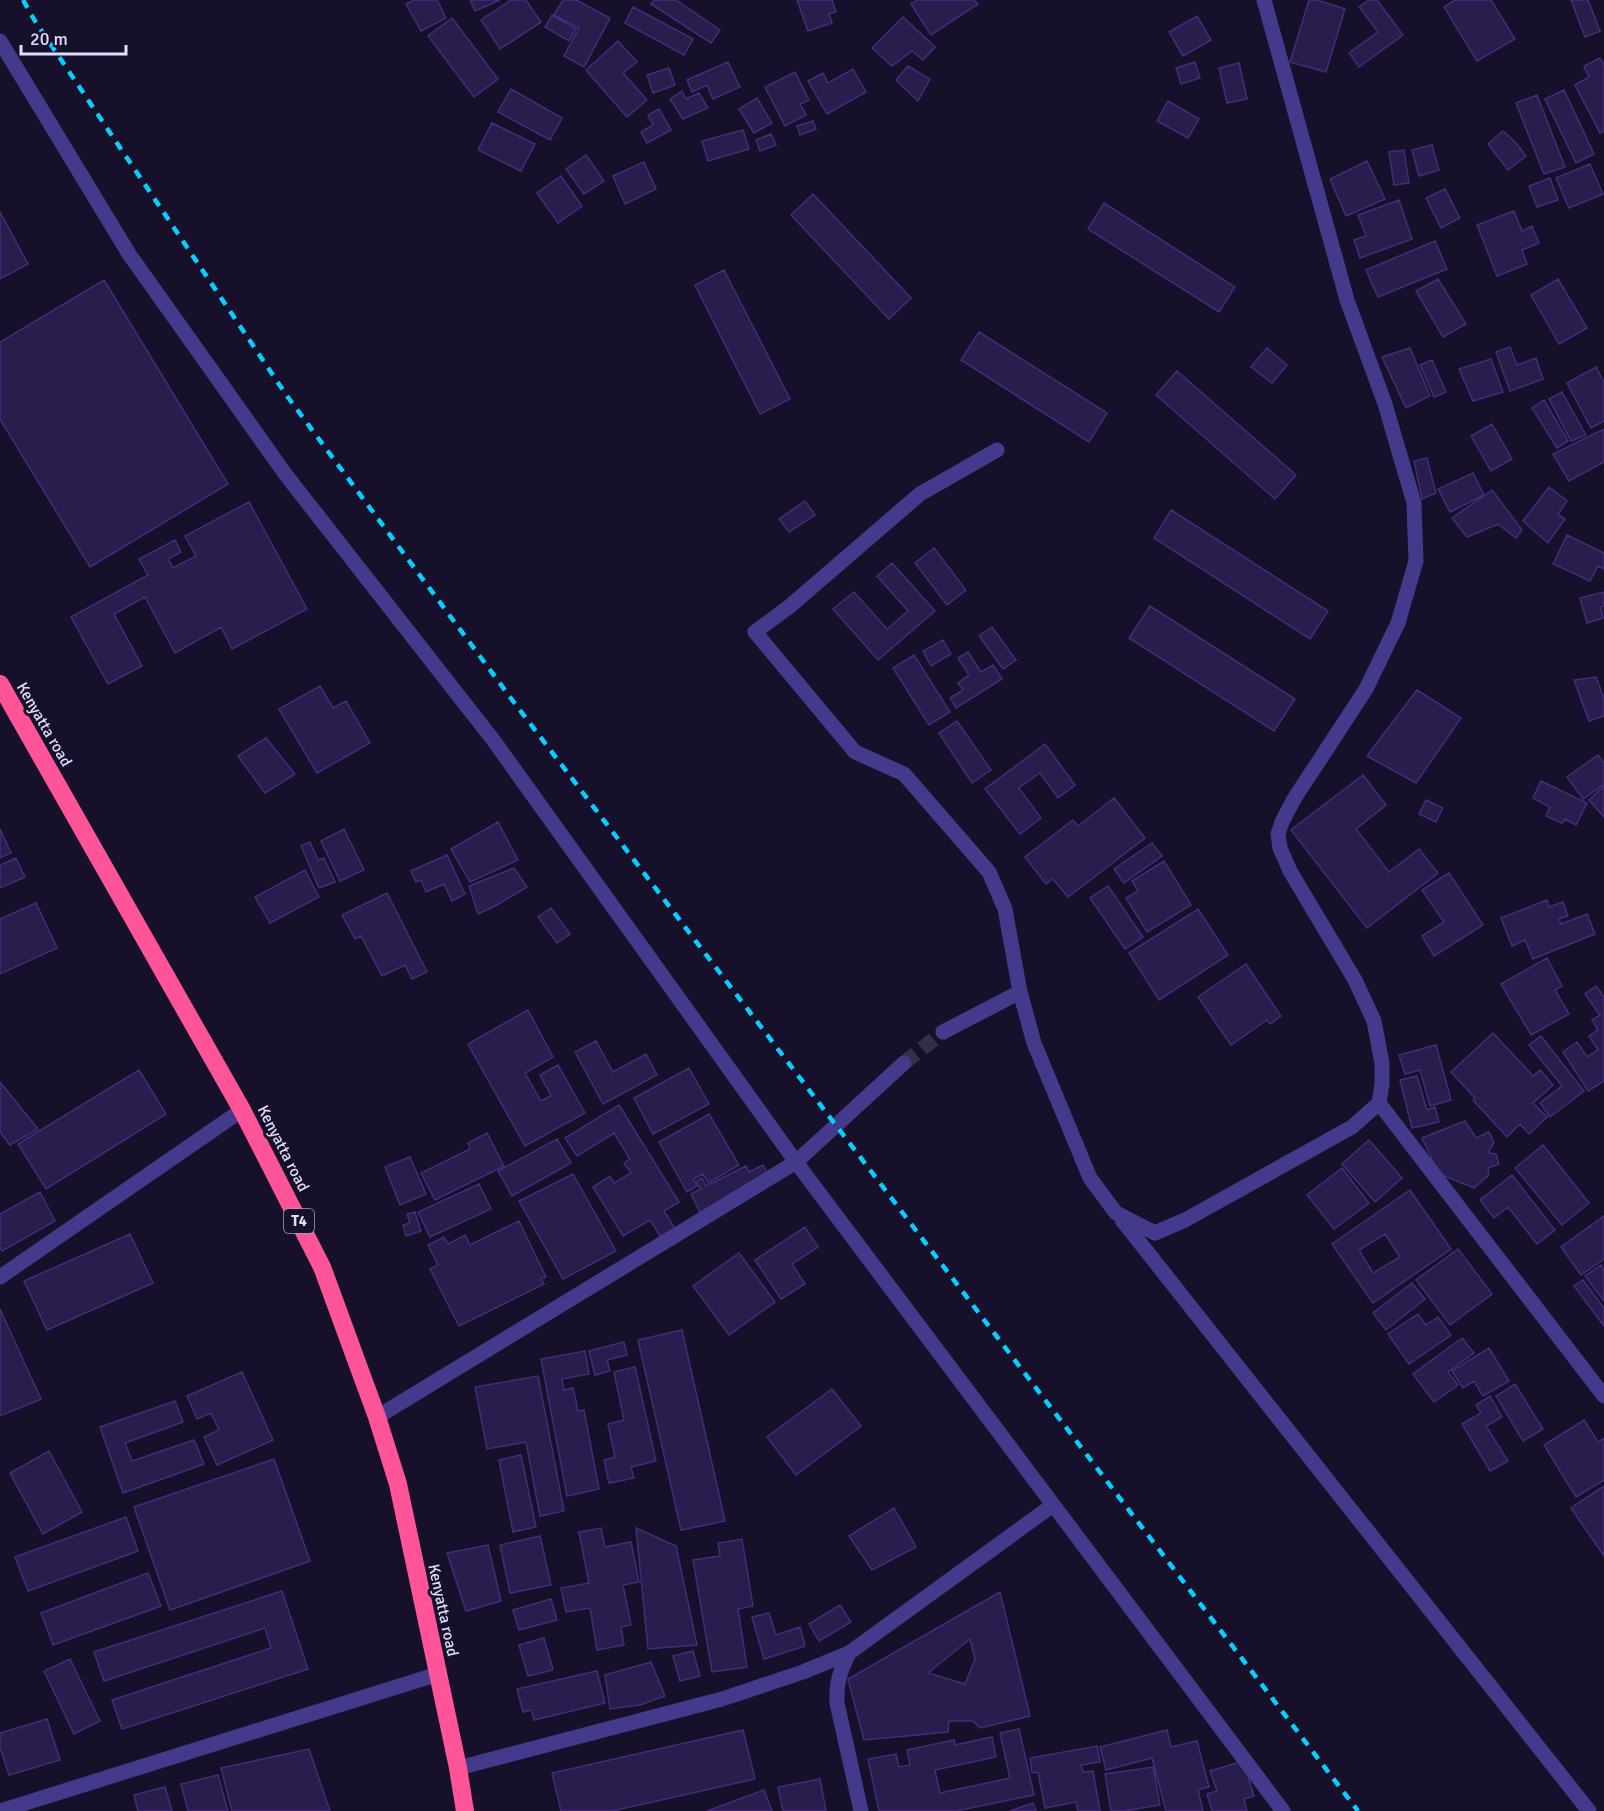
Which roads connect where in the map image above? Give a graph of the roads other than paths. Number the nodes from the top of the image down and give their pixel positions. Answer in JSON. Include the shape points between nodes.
{"nodes":[{"id":1,"x":1264,"y":0,"type":"edge"},
{"id":2,"x":0,"y":41,"type":"edge"},
{"id":3,"x":998,"y":450,"type":"dead end"},
{"id":4,"x":0,"y":684,"type":"edge"},
{"id":5,"x":1020,"y":992,"type":"junction"},
{"id":6,"x":943,"y":1032,"type":"tunnel mouth"},
{"id":7,"x":903,"y":1063,"type":"tunnel mouth"},
{"id":8,"x":1379,"y":1103,"type":"junction"},
{"id":9,"x":242,"y":1110,"type":"junction"},
{"id":10,"x":796,"y":1162,"type":"junction"},
{"id":11,"x":1116,"y":1213,"type":"junction"},
{"id":12,"x":0,"y":1276,"type":"edge"},
{"id":13,"x":1604,"y":1396,"type":"edge"},
{"id":14,"x":377,"y":1417,"type":"junction"},
{"id":15,"x":1053,"y":1505,"type":"junction"},
{"id":16,"x":849,"y":1653,"type":"junction"},
{"id":17,"x":438,"y":1674,"type":"junction"},
{"id":18,"x":458,"y":1768,"type":"junction"},
{"id":19,"x":0,"y":1810,"type":"edge"},
{"id":20,"x":465,"y":1811,"type":"edge"},
{"id":21,"x":861,"y":1811,"type":"edge"},
{"id":22,"x":1283,"y":1811,"type":"edge"},
{"id":23,"x":1589,"y":1811,"type":"edge"}],
"edges":[{"from":1,"to":8,"type":"street","via":[[1347,300],[1385,405],[1414,503],[1416,561],[1398,623],[1366,689],[1294,799],[1278,834],[1290,871],[1355,980],[1374,1021],[1382,1063]]},
{"from":2,"to":10,"type":"street","via":[[129,254],[286,475],[494,741]]},
{"from":3,"to":5,"type":"street","via":[[920,494],[755,632],[855,752],[904,774],[989,872],[1005,909]]},
{"from":4,"to":9,"type":"highway","name":"Kenyatta road","number":"T4"},
{"from":5,"to":6,"type":"street"},
{"from":5,"to":11,"type":"street","via":[[1034,1043],[1090,1178]]},
{"from":7,"to":10,"type":"street"},
{"from":8,"to":11,"type":"street","via":[[1352,1127],[1155,1233]]},
{"from":8,"to":13,"type":"street"},
{"from":9,"to":12,"type":"street"},
{"from":9,"to":14,"type":"highway","name":"Kenyatta road","number":"T4","via":[[322,1267]]},
{"from":10,"to":14,"type":"street"},
{"from":10,"to":15,"type":"street"},
{"from":11,"to":23,"type":"street"},
{"from":14,"to":17,"type":"highway","name":"Kenyatta road","number":"T4","via":[[398,1484]]},
{"from":15,"to":16,"type":"street"},
{"from":15,"to":22,"type":"street"},
{"from":16,"to":18,"type":"street","via":[[722,1699]]},
{"from":16,"to":21,"type":"street","via":[[836,1686],[837,1704]]},
{"from":17,"to":18,"type":"highway","name":"Kenyatta road","number":"T4"},
{"from":17,"to":19,"type":"street"},
{"from":18,"to":20,"type":"highway","name":"Kenyatta road","number":"T4"}]}
